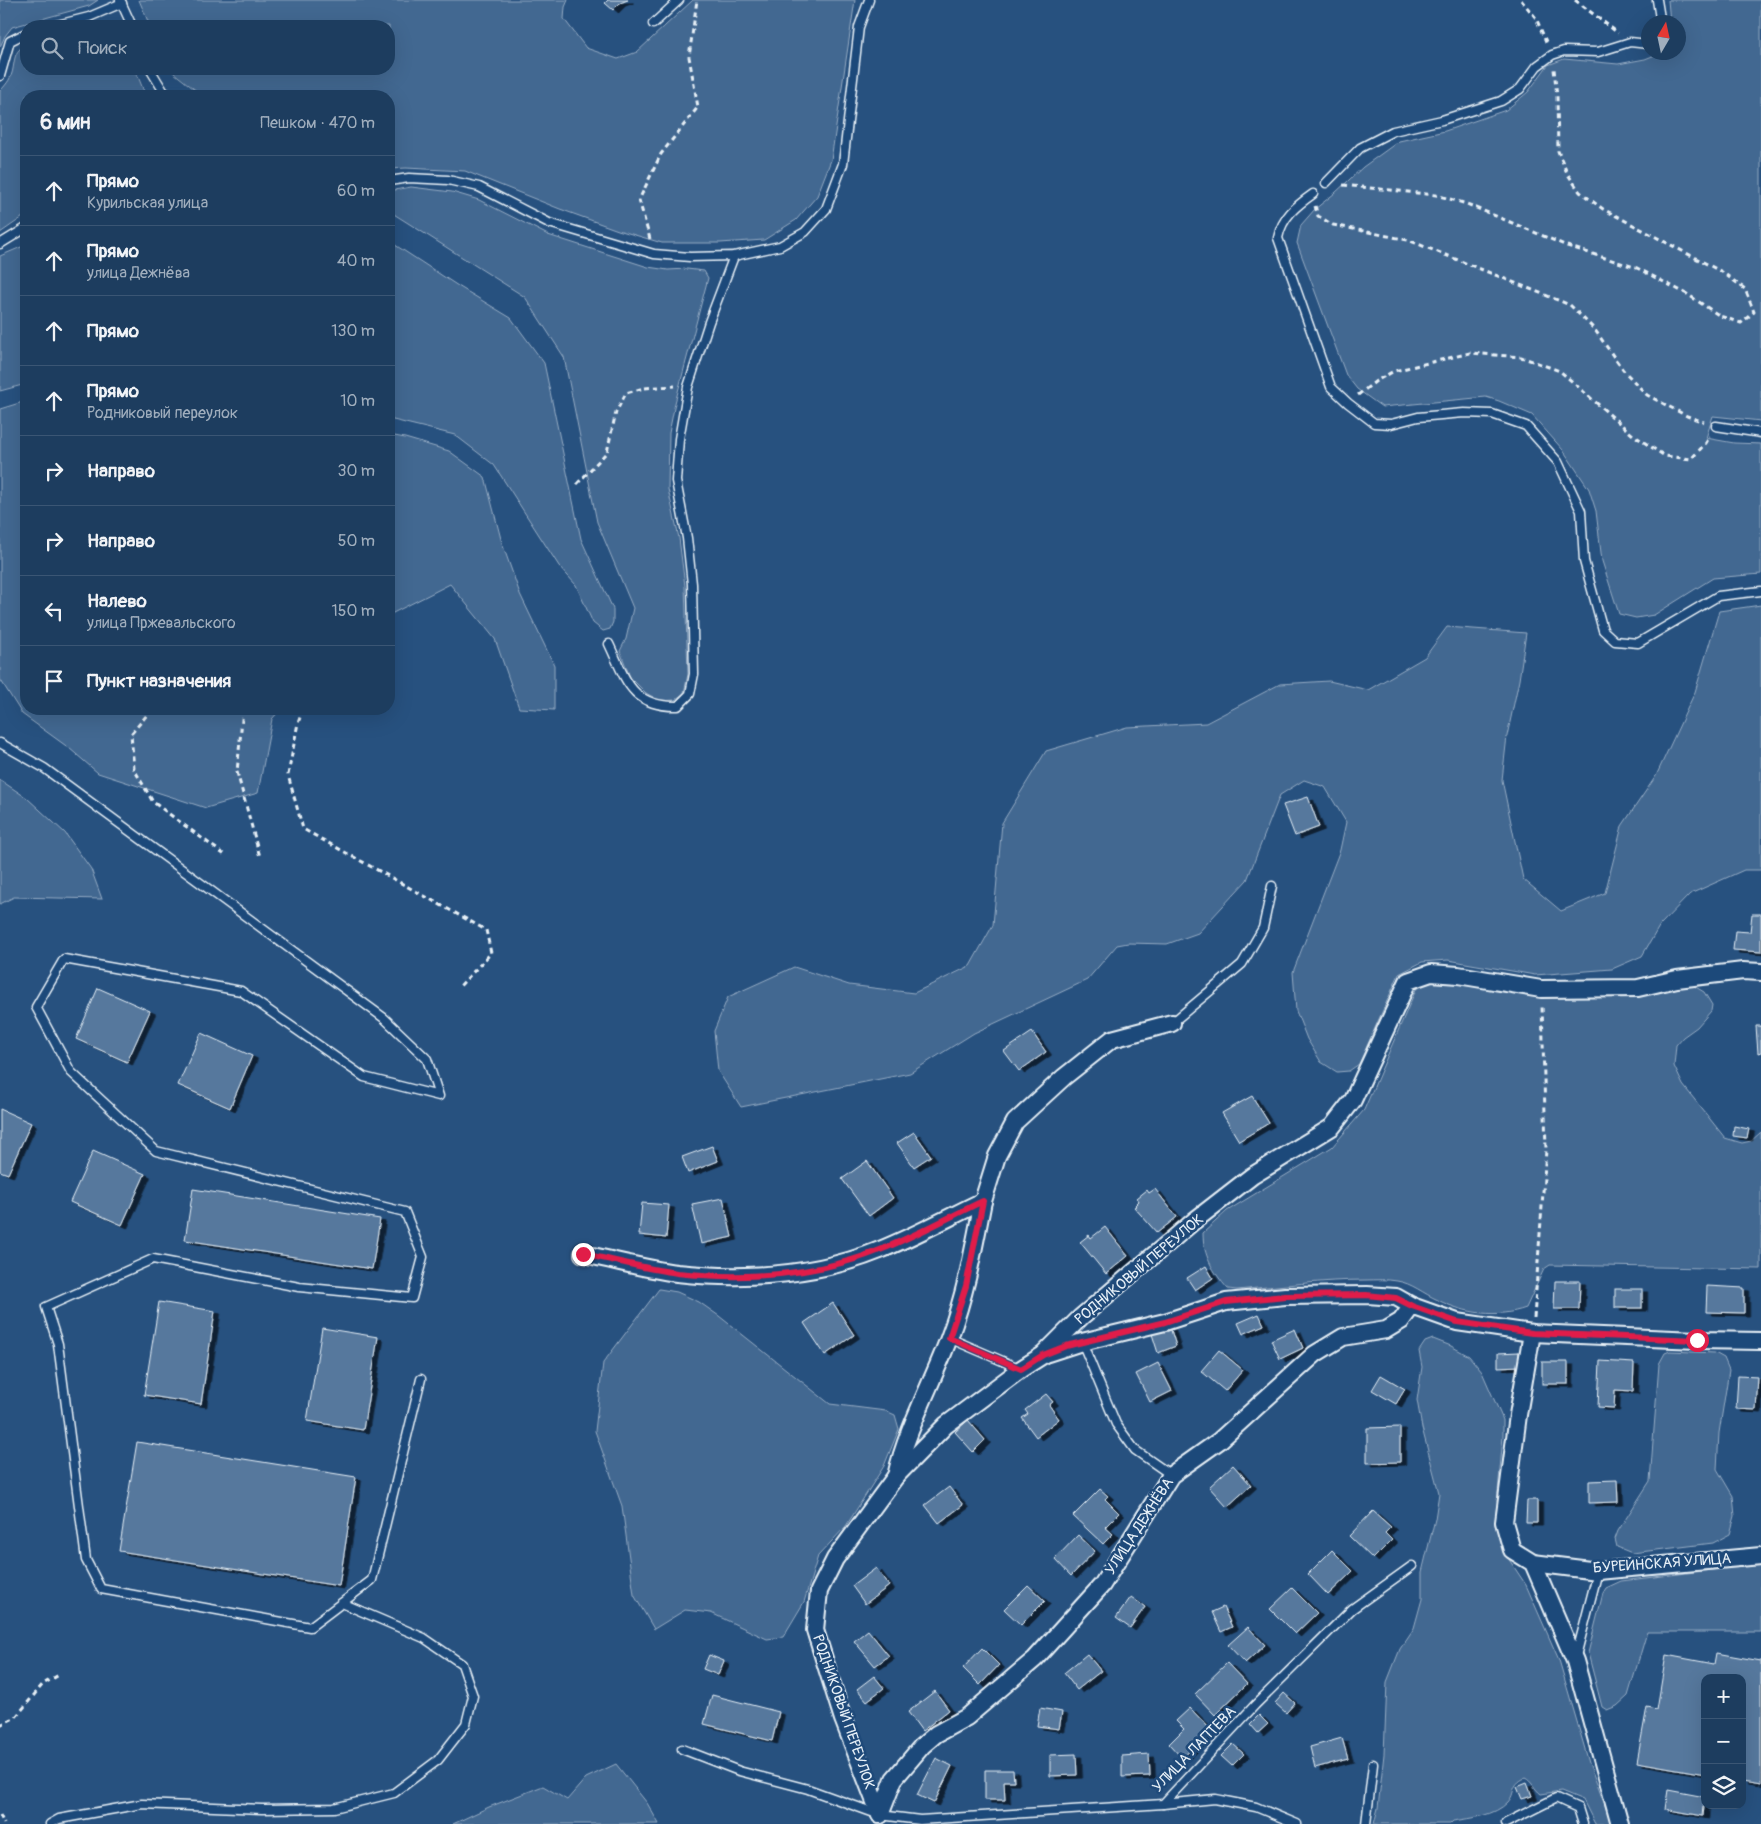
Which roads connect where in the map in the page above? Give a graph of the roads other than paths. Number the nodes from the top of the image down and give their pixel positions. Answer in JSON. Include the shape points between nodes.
{"nodes":[{"id":1,"x":679,"y":0,"type":"edge"},
{"id":2,"x":869,"y":0,"type":"edge"},
{"id":3,"x":1657,"y":0,"type":"edge"},
{"id":4,"x":121,"y":1,"type":"edge"},
{"id":5,"x":1660,"y":15,"type":"edge"},
{"id":6,"x":77,"y":20,"type":"edge"},
{"id":7,"x":129,"y":20,"type":"edge"},
{"id":8,"x":653,"y":24,"type":"dead end"},
{"id":9,"x":20,"y":36,"type":"edge"},
{"id":10,"x":1641,"y":43,"type":"edge"},
{"id":11,"x":154,"y":75,"type":"edge"},
{"id":12,"x":0,"y":76,"type":"edge"},
{"id":13,"x":163,"y":90,"type":"edge"},
{"id":14,"x":395,"y":180,"type":"edge"},
{"id":15,"x":1326,"y":183,"type":"road end"},
{"id":16,"x":1312,"y":194,"type":"road end"},
{"id":17,"x":20,"y":232,"type":"edge"},
{"id":18,"x":0,"y":244,"type":"edge"},
{"id":19,"x":734,"y":256,"type":"junction"},
{"id":20,"x":1716,"y":426,"type":"road end"},
{"id":21,"x":1761,"y":432,"type":"edge"},
{"id":22,"x":1761,"y":591,"type":"edge"},
{"id":23,"x":609,"y":644,"type":"dead end"},
{"id":24,"x":0,"y":743,"type":"edge"},
{"id":25,"x":1272,"y":886,"type":"dead end"},
{"id":26,"x":1761,"y":972,"type":"edge"},
{"id":27,"x":1172,"y":1023,"type":"joint"},
{"id":28,"x":983,"y":1201,"type":"junction"},
{"id":29,"x":583,"y":1254,"type":"dead end"},
{"id":30,"x":1412,"y":1306,"type":"junction"},
{"id":31,"x":1532,"y":1333,"type":"junction"},
{"id":32,"x":949,"y":1338,"type":"junction"},
{"id":33,"x":1761,"y":1341,"type":"edge"},
{"id":34,"x":1082,"y":1342,"type":"junction"},
{"id":35,"x":1043,"y":1355,"type":"junction"},
{"id":36,"x":1021,"y":1369,"type":"junction"},
{"id":37,"x":421,"y":1379,"type":"dead end"},
{"id":38,"x":1171,"y":1474,"type":"junction"},
{"id":39,"x":896,"y":1476,"type":"junction"},
{"id":40,"x":1761,"y":1556,"type":"edge"},
{"id":41,"x":1533,"y":1563,"type":"junction"},
{"id":42,"x":1412,"y":1566,"type":"dead end"},
{"id":43,"x":1598,"y":1571,"type":"junction"},
{"id":44,"x":342,"y":1603,"type":"junction"},
{"id":45,"x":1575,"y":1661,"type":"junction"},
{"id":46,"x":682,"y":1748,"type":"dead end"},
{"id":47,"x":1373,"y":1764,"type":"dead end"},
{"id":48,"x":1163,"y":1804,"type":"junction"},
{"id":49,"x":880,"y":1815,"type":"junction"},
{"id":50,"x":1506,"y":1823,"type":"edge"},
{"id":51,"x":50,"y":1824,"type":"edge"},
{"id":52,"x":1297,"y":1824,"type":"edge"},
{"id":53,"x":1366,"y":1824,"type":"edge"},
{"id":54,"x":1583,"y":1824,"type":"edge"},
{"id":55,"x":1620,"y":1824,"type":"edge"}],
"edges":[{"from":1,"to":8,"type":"lane"},
{"from":2,"to":19,"type":"lane","via":[[860,27],[843,164],[826,210],[805,232],[780,246]]},
{"from":3,"to":5,"type":"lane"},
{"from":4,"to":6,"type":"lane"},
{"from":4,"to":7,"type":"lane"},
{"from":9,"to":12,"type":"lane","via":[[10,41]]},
{"from":10,"to":15,"type":"lane","via":[[1630,42],[1598,52],[1564,51],[1552,55],[1537,66],[1520,89],[1502,101],[1393,131],[1360,148]]},
{"from":11,"to":13,"type":"lane"},
{"from":14,"to":19,"type":"lane","via":[[448,180],[479,187],[549,223],[654,254],[690,258]]},
{"from":16,"to":22,"type":"lane","via":[[1285,218],[1278,238],[1331,387],[1374,422],[1391,424],[1464,413],[1492,414],[1526,426],[1558,462],[1581,511],[1584,561],[1603,630],[1615,641],[1638,643],[1718,596]]},
{"from":17,"to":18,"type":"lane"},
{"from":19,"to":23,"type":"lane","via":[[688,387],[679,440],[676,481],[692,584],[694,674],[690,694],[678,706],[661,706],[644,700],[627,683]]},
{"from":20,"to":21,"type":"lane"},
{"from":24,"to":44,"type":"lane","via":[[44,768],[376,1012],[427,1059],[439,1096],[364,1077],[241,991],[64,960],[36,1007],[71,1072],[156,1150],[405,1212],[423,1257],[412,1298],[299,1288],[153,1259],[46,1307],[58,1344],[86,1560],[101,1589],[310,1627]]},
{"from":25,"to":27,"type":"lane","via":[[1263,928],[1242,964]]},
{"from":26,"to":35,"type":"street","name":"РОДНИКОВЫЙ ПЕРЕУЛОК","via":[[1743,971],[1638,988],[1541,989],[1431,972],[1408,981],[1353,1100],[1332,1127],[1252,1176],[1194,1221],[1081,1317]]},
{"from":27,"to":28,"type":"street","via":[[1112,1039],[1064,1077],[1016,1122],[996,1156]]},
{"from":28,"to":29,"type":"street","via":[[879,1251],[800,1272],[676,1273]]},
{"from":28,"to":32,"type":"street","via":[[966,1286]]},
{"from":30,"to":31,"type":"street","via":[[1457,1322]]},
{"from":30,"to":34,"type":"street","via":[[1396,1298],[1366,1295],[1285,1296],[1226,1302],[1165,1322]]},
{"from":30,"to":38,"type":"street","name":"УЛИЦА ДЕЖНЁВА","via":[[1401,1321],[1386,1330],[1343,1337],[1315,1354],[1219,1441]]},
{"from":31,"to":33,"type":"street"},
{"from":31,"to":41,"type":"street","via":[[1504,1522],[1512,1550]]},
{"from":32,"to":36,"type":"lane"},
{"from":32,"to":39,"type":"street","via":[[902,1451]]},
{"from":34,"to":35,"type":"street"},
{"from":34,"to":38,"type":"lane","via":[[1116,1424],[1136,1450]]},
{"from":35,"to":36,"type":"street","name":"РОДНИКОВЫЙ ПЕРЕУЛОК"},
{"from":36,"to":39,"type":"street","name":"РОДНИКОВЫЙ ПЕРЕУЛОК","via":[[946,1425]]},
{"from":37,"to":44,"type":"lane","via":[[372,1580]]},
{"from":38,"to":49,"type":"street","name":"УЛИЦА ДЕЖНЁВА","via":[[1102,1585],[1036,1659],[967,1717],[936,1734],[922,1746],[894,1779]]},
{"from":39,"to":49,"type":"street","name":"РОДНИКОВЫЙ ПЕРЕУЛОК","via":[[835,1559],[819,1591],[815,1630],[843,1719]]},
{"from":40,"to":43,"type":"street","name":"БУРЕИНСКАЯ УЛИЦА"},
{"from":41,"to":43,"type":"street","name":"БУРЕИНСКАЯ УЛИЦА"},
{"from":41,"to":45,"type":"street"},
{"from":42,"to":48,"type":"lane","name":"УЛИЦА ЛАПТЕВА","via":[[1352,1609],[1255,1705]]},
{"from":43,"to":45,"type":"lane"},
{"from":44,"to":51,"type":"lane","via":[[424,1638],[462,1664],[473,1696],[466,1724],[438,1760],[394,1793],[334,1808],[142,1804],[59,1819]]},
{"from":45,"to":55,"type":"street"},
{"from":46,"to":49,"type":"lane","name":"УЛИЦА ЛАПТЕВА","via":[[739,1771],[808,1789]]},
{"from":47,"to":53,"type":"lane"},
{"from":48,"to":49,"type":"lane","name":"УЛИЦА ЛАПТЕВА","via":[[920,1820]]},
{"from":48,"to":52,"type":"lane","via":[[1215,1799],[1256,1807]]},
{"from":50,"to":54,"type":"lane","via":[[1556,1798],[1578,1808]]}]}
